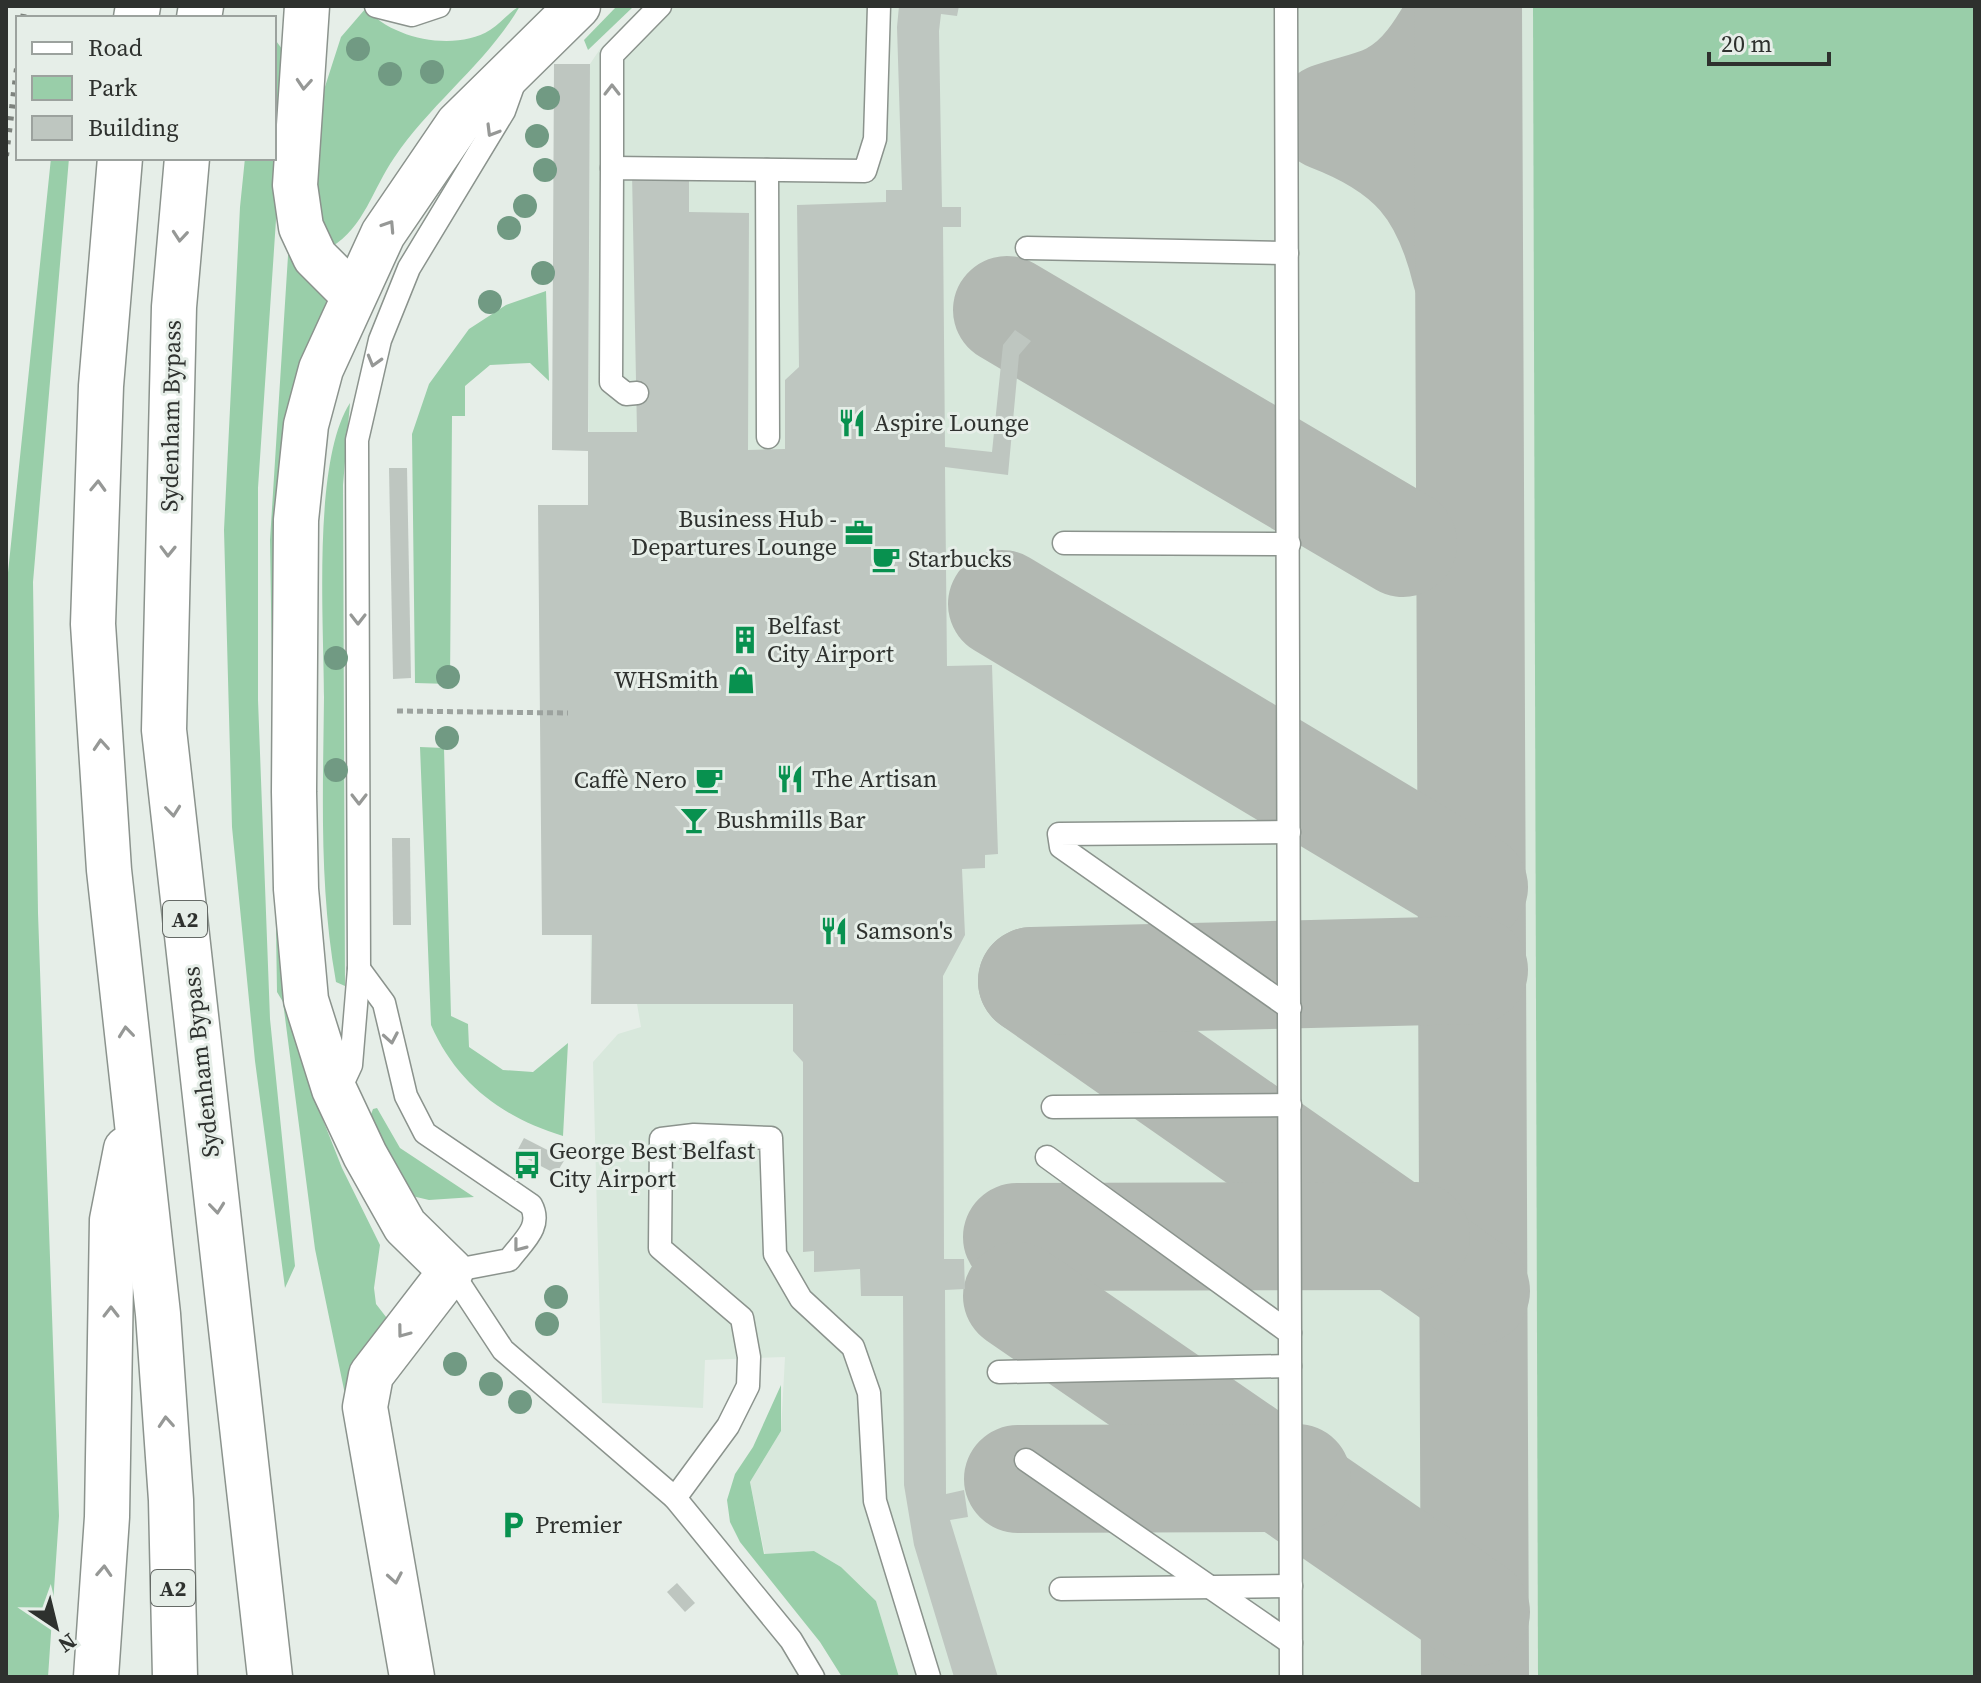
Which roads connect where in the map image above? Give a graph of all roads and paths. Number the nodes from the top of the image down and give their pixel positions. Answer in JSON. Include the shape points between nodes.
{"nodes":[{"id":1,"x":307,"y":6,"type":"edge"},
{"id":2,"x":376,"y":6,"type":"edge"},
{"id":3,"x":439,"y":6,"type":"edge"},
{"id":4,"x":578,"y":6,"type":"edge"},
{"id":5,"x":660,"y":6,"type":"edge"},
{"id":6,"x":879,"y":6,"type":"edge"},
{"id":7,"x":1286,"y":6,"type":"edge"},
{"id":8,"x":523,"y":60,"type":"junction"},
{"id":9,"x":120,"y":160,"type":"edge"},
{"id":10,"x":187,"y":160,"type":"edge"},
{"id":11,"x":612,"y":168,"type":"junction"},
{"id":12,"x":767,"y":170,"type":"junction"},
{"id":13,"x":1027,"y":248,"type":"dead end"},
{"id":14,"x":1287,"y":253,"type":"junction"},
{"id":15,"x":353,"y":295,"type":"junction"},
{"id":16,"x":637,"y":393,"type":"dead end"},
{"id":17,"x":768,"y":437,"type":"dead end"},
{"id":18,"x":1064,"y":543,"type":"dead end"},
{"id":19,"x":1289,"y":544,"type":"junction"},
{"id":20,"x":397,"y":711,"type":"dead end"},
{"id":21,"x":568,"y":713,"type":"dead end"},
{"id":22,"x":1289,"y":832,"type":"junction"},
{"id":23,"x":359,"y":969,"type":"junction"},
{"id":24,"x":1290,"y":1008,"type":"junction"},
{"id":25,"x":337,"y":1096,"type":"junction"},
{"id":26,"x":1290,"y":1105,"type":"junction"},
{"id":27,"x":1053,"y":1107,"type":"dead end"},
{"id":28,"x":134,"y":1110,"type":"junction"},
{"id":29,"x":1047,"y":1157,"type":"dead end"},
{"id":30,"x":451,"y":1271,"type":"junction"},
{"id":31,"x":1290,"y":1333,"type":"junction"},
{"id":32,"x":1290,"y":1366,"type":"junction"},
{"id":33,"x":999,"y":1372,"type":"dead end"},
{"id":34,"x":1026,"y":1460,"type":"dead end"},
{"id":35,"x":675,"y":1498,"type":"junction"},
{"id":36,"x":1291,"y":1586,"type":"junction"},
{"id":37,"x":1209,"y":1587,"type":"junction"},
{"id":38,"x":1061,"y":1589,"type":"dead end"},
{"id":39,"x":1291,"y":1643,"type":"junction"},
{"id":40,"x":96,"y":1677,"type":"edge"},
{"id":41,"x":175,"y":1677,"type":"edge"},
{"id":42,"x":270,"y":1677,"type":"edge"},
{"id":43,"x":412,"y":1677,"type":"edge"},
{"id":44,"x":813,"y":1677,"type":"edge"},
{"id":45,"x":929,"y":1677,"type":"edge"},
{"id":46,"x":1291,"y":1677,"type":"edge"}],
"edges":[{"from":1,"to":15,"type":"main road","one_way":true,"via":[[295,185],[301,227],[315,257]]},
{"from":2,"to":3,"type":"lane","via":[[412,15]]},
{"from":4,"to":8,"type":"main road"},
{"from":11,"to":5,"type":"lane","one_way":true,"via":[[612,55]]},
{"from":6,"to":12,"type":"lane","via":[[875,139],[865,171]]},
{"from":7,"to":14,"type":"lane"},
{"from":15,"to":8,"type":"main road","one_way":true,"via":[[383,234],[458,124]]},
{"from":8,"to":23,"type":"lane","one_way":true,"via":[[504,111],[409,268],[380,340],[359,427]]},
{"from":28,"to":9,"type":"main road","number":"A2","one_way":true,"via":[[109,870],[93,624],[101,386]]},
{"from":10,"to":42,"type":"main road","name":"Sydenham Bypass","number":"A2","one_way":true,"via":[[174,307],[164,730]]},
{"from":11,"to":12,"type":"lane"},
{"from":11,"to":16,"type":"lane","via":[[611,382],[626,394]]},
{"from":12,"to":17,"type":"lane","via":[[758,393]]},
{"from":13,"to":14,"type":"lane"},
{"from":14,"to":19,"type":"lane"},
{"from":15,"to":25,"type":"main road","via":[[321,369],[306,425],[296,520],[296,889],[306,1000]]},
{"from":18,"to":19,"type":"lane"},
{"from":19,"to":22,"type":"lane"},
{"from":20,"to":21,"type":"path"},
{"from":22,"to":24,"type":"lane"},
{"from":22,"to":24,"type":"lane","via":[[1059,834],[1061,847]]},
{"from":23,"to":25,"type":"lane","via":[[351,1065]]},
{"from":23,"to":30,"type":"lane","one_way":true,"via":[[384,1003],[406,1096],[425,1133],[531,1205],[535,1213],[535,1226],[509,1260]]},
{"from":24,"to":26,"type":"lane"},
{"from":25,"to":30,"type":"main road","via":[[405,1226]]},
{"from":26,"to":27,"type":"lane"},
{"from":26,"to":31,"type":"lane"},
{"from":40,"to":28,"type":"main road","one_way":true,"via":[[107,1517],[112,1220]]},
{"from":41,"to":28,"type":"main road","number":"A2","one_way":true,"via":[[171,1500],[158,1314]]},
{"from":29,"to":31,"type":"lane"},
{"from":30,"to":35,"type":"lane","via":[[503,1350]]},
{"from":30,"to":43,"type":"main road","one_way":true,"via":[[371,1375],[365,1407]]},
{"from":31,"to":32,"type":"lane"},
{"from":32,"to":33,"type":"lane"},
{"from":32,"to":36,"type":"lane"},
{"from":34,"to":37,"type":"lane"},
{"from":35,"to":44,"type":"lane","via":[[791,1640]]},
{"from":35,"to":45,"type":"lane","via":[[728,1426],[748,1386],[749,1357],[742,1318],[660,1248],[661,1139],[771,1138],[775,1254],[801,1299],[853,1347],[869,1393],[875,1501]]},
{"from":36,"to":37,"type":"lane"},
{"from":36,"to":39,"type":"lane"},
{"from":37,"to":38,"type":"lane"},
{"from":37,"to":39,"type":"lane"},
{"from":39,"to":46,"type":"lane"}]}
